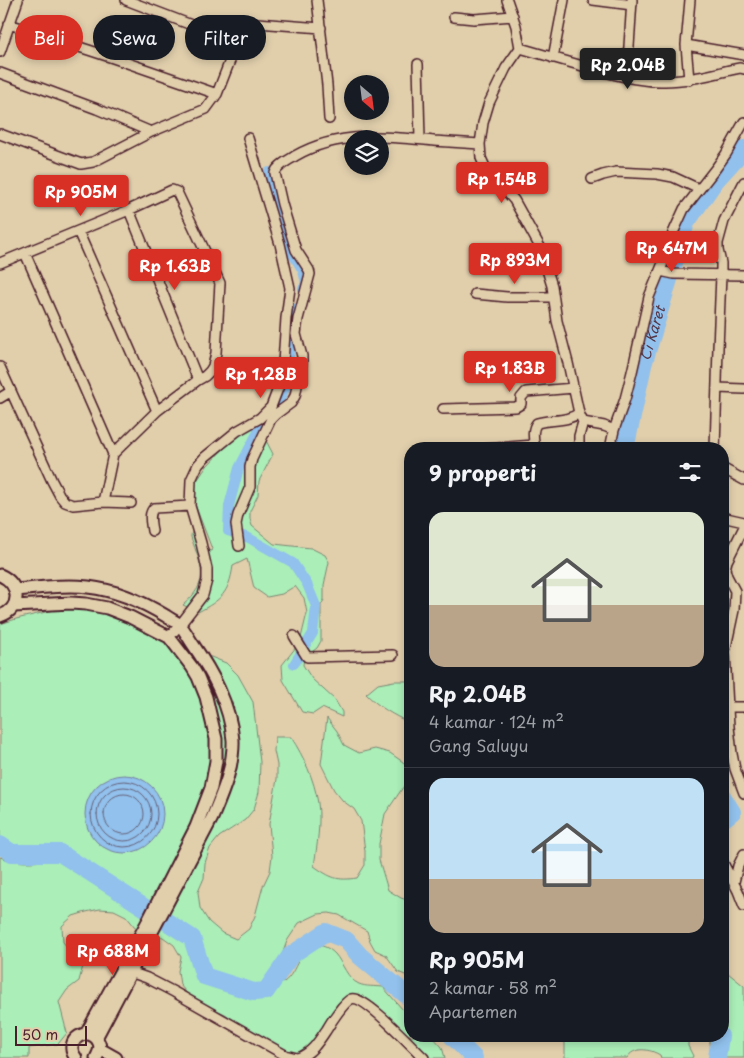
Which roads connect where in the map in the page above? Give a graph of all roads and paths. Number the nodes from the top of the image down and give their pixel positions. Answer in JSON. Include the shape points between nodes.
{"nodes":[{"id":1,"x":18,"y":0,"type":"edge"},
{"id":2,"x":126,"y":0,"type":"edge"},
{"id":3,"x":317,"y":0,"type":"edge"},
{"id":4,"x":508,"y":0,"type":"edge"},
{"id":5,"x":564,"y":0,"type":"edge"},
{"id":6,"x":593,"y":0,"type":"edge"},
{"id":7,"x":690,"y":0,"type":"edge"},
{"id":8,"x":632,"y":3,"type":"edge"},
{"id":9,"x":513,"y":16,"type":"junction"},
{"id":10,"x":454,"y":17,"type":"dead end"},
{"id":11,"x":185,"y":23,"type":"edge"},
{"id":12,"x":9,"y":24,"type":"junction"},
{"id":13,"x":266,"y":24,"type":"edge"},
{"id":14,"x":321,"y":28,"type":"junction"},
{"id":15,"x":686,"y":45,"type":"junction"},
{"id":16,"x":520,"y":48,"type":"junction"},
{"id":17,"x":0,"y":52,"type":"edge"},
{"id":18,"x":744,"y":55,"type":"edge"},
{"id":19,"x":553,"y":58,"type":"junction"},
{"id":20,"x":229,"y":60,"type":"edge"},
{"id":21,"x":418,"y":64,"type":"dead end"},
{"id":22,"x":744,"y":68,"type":"edge"},
{"id":23,"x":0,"y":73,"type":"edge"},
{"id":24,"x":627,"y":77,"type":"junction"},
{"id":25,"x":689,"y":80,"type":"junction"},
{"id":26,"x":216,"y":94,"type":"junction"},
{"id":27,"x":330,"y":118,"type":"dead end"},
{"id":28,"x":743,"y":127,"type":"edge"},
{"id":29,"x":151,"y":132,"type":"junction"},
{"id":30,"x":0,"y":134,"type":"edge"},
{"id":31,"x":248,"y":138,"type":"dead end"},
{"id":32,"x":420,"y":139,"type":"junction"},
{"id":33,"x":480,"y":144,"type":"junction"},
{"id":34,"x":592,"y":179,"type":"dead end"},
{"id":35,"x":744,"y":182,"type":"edge"},
{"id":36,"x":699,"y":189,"type":"junction"},
{"id":37,"x":129,"y":210,"type":"junction"},
{"id":38,"x":78,"y":231,"type":"junction"},
{"id":39,"x":24,"y":253,"type":"junction"},
{"id":40,"x":0,"y":263,"type":"edge"},
{"id":41,"x":668,"y":273,"type":"junction"},
{"id":42,"x":721,"y":275,"type":"junction"},
{"id":43,"x":744,"y":275,"type":"edge"},
{"id":44,"x":475,"y":294,"type":"dead end"},
{"id":45,"x":554,"y":297,"type":"junction"},
{"id":46,"x":0,"y":368,"type":"edge"},
{"id":47,"x":198,"y":380,"type":"junction"},
{"id":48,"x":574,"y":388,"type":"junction"},
{"id":49,"x":717,"y":388,"type":"junction"},
{"id":50,"x":744,"y":389,"type":"edge"},
{"id":51,"x":10,"y":392,"type":"junction"},
{"id":52,"x":0,"y":398,"type":"edge"},
{"id":53,"x":443,"y":409,"type":"dead end"},
{"id":54,"x":157,"y":411,"type":"junction"},
{"id":55,"x":579,"y":413,"type":"junction"},
{"id":56,"x":584,"y":422,"type":"junction"},
{"id":57,"x":614,"y":430,"type":"junction"},
{"id":58,"x":534,"y":442,"type":"edge"},
{"id":59,"x":579,"y":442,"type":"edge"},
{"id":60,"x":611,"y":442,"type":"edge"},
{"id":61,"x":715,"y":442,"type":"edge"},
{"id":62,"x":113,"y":454,"type":"junction"},
{"id":63,"x":729,"y":472,"type":"edge"},
{"id":64,"x":744,"y":480,"type":"edge"},
{"id":65,"x":103,"y":502,"type":"junction"},
{"id":66,"x":131,"y":503,"type":"dead end"},
{"id":67,"x":190,"y":506,"type":"junction"},
{"id":68,"x":729,"y":519,"type":"edge"},
{"id":69,"x":744,"y":522,"type":"edge"},
{"id":70,"x":744,"y":527,"type":"edge"},
{"id":71,"x":152,"y":531,"type":"dead end"},
{"id":72,"x":238,"y":541,"type":"dead end"},
{"id":73,"x":729,"y":557,"type":"edge"},
{"id":74,"x":0,"y":576,"type":"edge"},
{"id":75,"x":729,"y":578,"type":"edge"},
{"id":76,"x":15,"y":590,"type":"junction"},
{"id":77,"x":740,"y":590,"type":"edge"},
{"id":78,"x":14,"y":606,"type":"junction"},
{"id":79,"x":0,"y":616,"type":"edge"},
{"id":80,"x":180,"y":624,"type":"junction"},
{"id":81,"x":729,"y":633,"type":"edge"},
{"id":82,"x":169,"y":636,"type":"junction"},
{"id":83,"x":294,"y":636,"type":"dead end"},
{"id":84,"x":392,"y":655,"type":"dead end"},
{"id":85,"x":729,"y":707,"type":"edge"},
{"id":86,"x":744,"y":707,"type":"edge"},
{"id":87,"x":729,"y":727,"type":"edge"},
{"id":88,"x":744,"y":793,"type":"edge"},
{"id":89,"x":744,"y":854,"type":"edge"},
{"id":90,"x":729,"y":873,"type":"edge"},
{"id":91,"x":734,"y":882,"type":"junction"},
{"id":92,"x":162,"y":904,"type":"junction"},
{"id":93,"x":744,"y":906,"type":"edge"},
{"id":94,"x":151,"y":925,"type":"junction"},
{"id":95,"x":130,"y":972,"type":"junction"},
{"id":96,"x":91,"y":1036,"type":"junction"},
{"id":97,"x":404,"y":1040,"type":"edge"},
{"id":98,"x":406,"y":1042,"type":"edge"},
{"id":99,"x":98,"y":1054,"type":"edge"},
{"id":100,"x":420,"y":1057,"type":"edge"},
{"id":101,"x":76,"y":1058,"type":"edge"},
{"id":102,"x":116,"y":1058,"type":"edge"},
{"id":103,"x":297,"y":1058,"type":"edge"}],
"edges":[{"from":1,"to":12,"type":"street"},
{"from":2,"to":11,"type":"street"},
{"from":3,"to":14,"type":"street"},
{"from":4,"to":9,"type":"street"},
{"from":5,"to":19,"type":"street"},
{"from":6,"to":8,"type":"street"},
{"from":7,"to":15,"type":"street"},
{"from":8,"to":24,"type":"street"},
{"from":9,"to":10,"type":"street"},
{"from":9,"to":16,"type":"street"},
{"from":12,"to":17,"type":"street"},
{"from":12,"to":26,"type":"street"},
{"from":13,"to":14,"type":"street"},
{"from":14,"to":27,"type":"street"},
{"from":15,"to":18,"type":"street"},
{"from":15,"to":25,"type":"street"},
{"from":16,"to":19,"type":"street"},
{"from":16,"to":33,"type":"street","via":[[489,103]]},
{"from":19,"to":24,"type":"street"},
{"from":20,"to":26,"type":"street"},
{"from":21,"to":32,"type":"street"},
{"from":22,"to":25,"type":"street"},
{"from":23,"to":29,"type":"street"},
{"from":24,"to":25,"type":"street"},
{"from":26,"to":29,"type":"street","via":[[204,110]]},
{"from":28,"to":36,"type":"street"},
{"from":29,"to":30,"type":"street","via":[[93,162],[81,164]]},
{"from":31,"to":67,"type":"street","via":[[290,288],[282,378],[271,407],[198,465],[191,480]]},
{"from":32,"to":33,"type":"street"},
{"from":32,"to":72,"type":"street","via":[[388,136],[332,141],[304,152],[276,170],[296,250],[310,274],[296,334],[302,360],[291,403],[271,419],[254,454],[250,487],[236,524]]},
{"from":33,"to":45,"type":"street","via":[[484,167],[514,200],[540,247]]},
{"from":34,"to":36,"type":"street","via":[[616,172],[657,174],[673,177]]},
{"from":35,"to":42,"type":"street","via":[[719,237]]},
{"from":36,"to":41,"type":"street","via":[[684,209],[673,233]]},
{"from":37,"to":38,"type":"street"},
{"from":37,"to":47,"type":"street"},
{"from":37,"to":47,"type":"street","via":[[170,190],[177,192],[220,283],[216,353],[210,371]]},
{"from":38,"to":39,"type":"street"},
{"from":38,"to":54,"type":"street"},
{"from":39,"to":40,"type":"street"},
{"from":39,"to":62,"type":"street"},
{"from":41,"to":42,"type":"street"},
{"from":41,"to":57,"type":"street","via":[[649,297],[625,399]]},
{"from":42,"to":43,"type":"street"},
{"from":42,"to":49,"type":"street"},
{"from":44,"to":45,"type":"street"},
{"from":45,"to":48,"type":"street"},
{"from":46,"to":51,"type":"street"},
{"from":47,"to":54,"type":"street"},
{"from":48,"to":53,"type":"street","via":[[526,392],[516,407]]},
{"from":48,"to":55,"type":"street"},
{"from":49,"to":50,"type":"street"},
{"from":49,"to":61,"type":"street"},
{"from":51,"to":52,"type":"street"},
{"from":51,"to":65,"type":"street","via":[[65,502],[72,505]]},
{"from":54,"to":62,"type":"street"},
{"from":55,"to":56,"type":"street"},
{"from":55,"to":58,"type":"street","via":[[566,419],[537,423]]},
{"from":56,"to":57,"type":"street"},
{"from":56,"to":59,"type":"street"},
{"from":57,"to":60,"type":"street"},
{"from":62,"to":65,"type":"street"},
{"from":63,"to":64,"type":"street"},
{"from":65,"to":66,"type":"street"},
{"from":67,"to":71,"type":"street","via":[[152,509]]},
{"from":67,"to":80,"type":"street","via":[[202,543],[207,580],[202,595]]},
{"from":68,"to":69,"type":"street"},
{"from":70,"to":73,"type":"street"},
{"from":74,"to":76,"type":"street","via":[[11,582]]},
{"from":75,"to":77,"type":"street"},
{"from":76,"to":78,"type":"street"},
{"from":76,"to":80,"type":"street","via":[[87,587],[103,590],[132,599]]},
{"from":77,"to":81,"type":"street"},
{"from":78,"to":79,"type":"street"},
{"from":78,"to":82,"type":"street","via":[[71,603],[107,608]]},
{"from":80,"to":82,"type":"street"},
{"from":80,"to":92,"type":"street","via":[[219,688],[233,741],[230,770],[212,818]]},
{"from":82,"to":92,"type":"street","via":[[195,672],[206,697],[216,739],[216,761],[211,788]]},
{"from":83,"to":84,"type":"street","via":[[307,657]]},
{"from":85,"to":86,"type":"street"},
{"from":87,"to":88,"type":"street","via":[[735,769]]},
{"from":89,"to":91,"type":"street"},
{"from":90,"to":91,"type":"street"},
{"from":91,"to":93,"type":"street"},
{"from":92,"to":94,"type":"street"},
{"from":94,"to":95,"type":"street"},
{"from":94,"to":96,"type":"street","via":[[121,968]]},
{"from":95,"to":96,"type":"street"},
{"from":95,"to":103,"type":"street","via":[[174,992],[285,1055]]},
{"from":96,"to":99,"type":"street","via":[[100,1045]]},
{"from":96,"to":101,"type":"street","via":[[81,1035],[74,1041],[72,1050]]},
{"from":97,"to":103,"type":"street","via":[[362,1001],[352,999],[311,1050]]},
{"from":98,"to":100,"type":"street"},
{"from":99,"to":102,"type":"street"}]}
